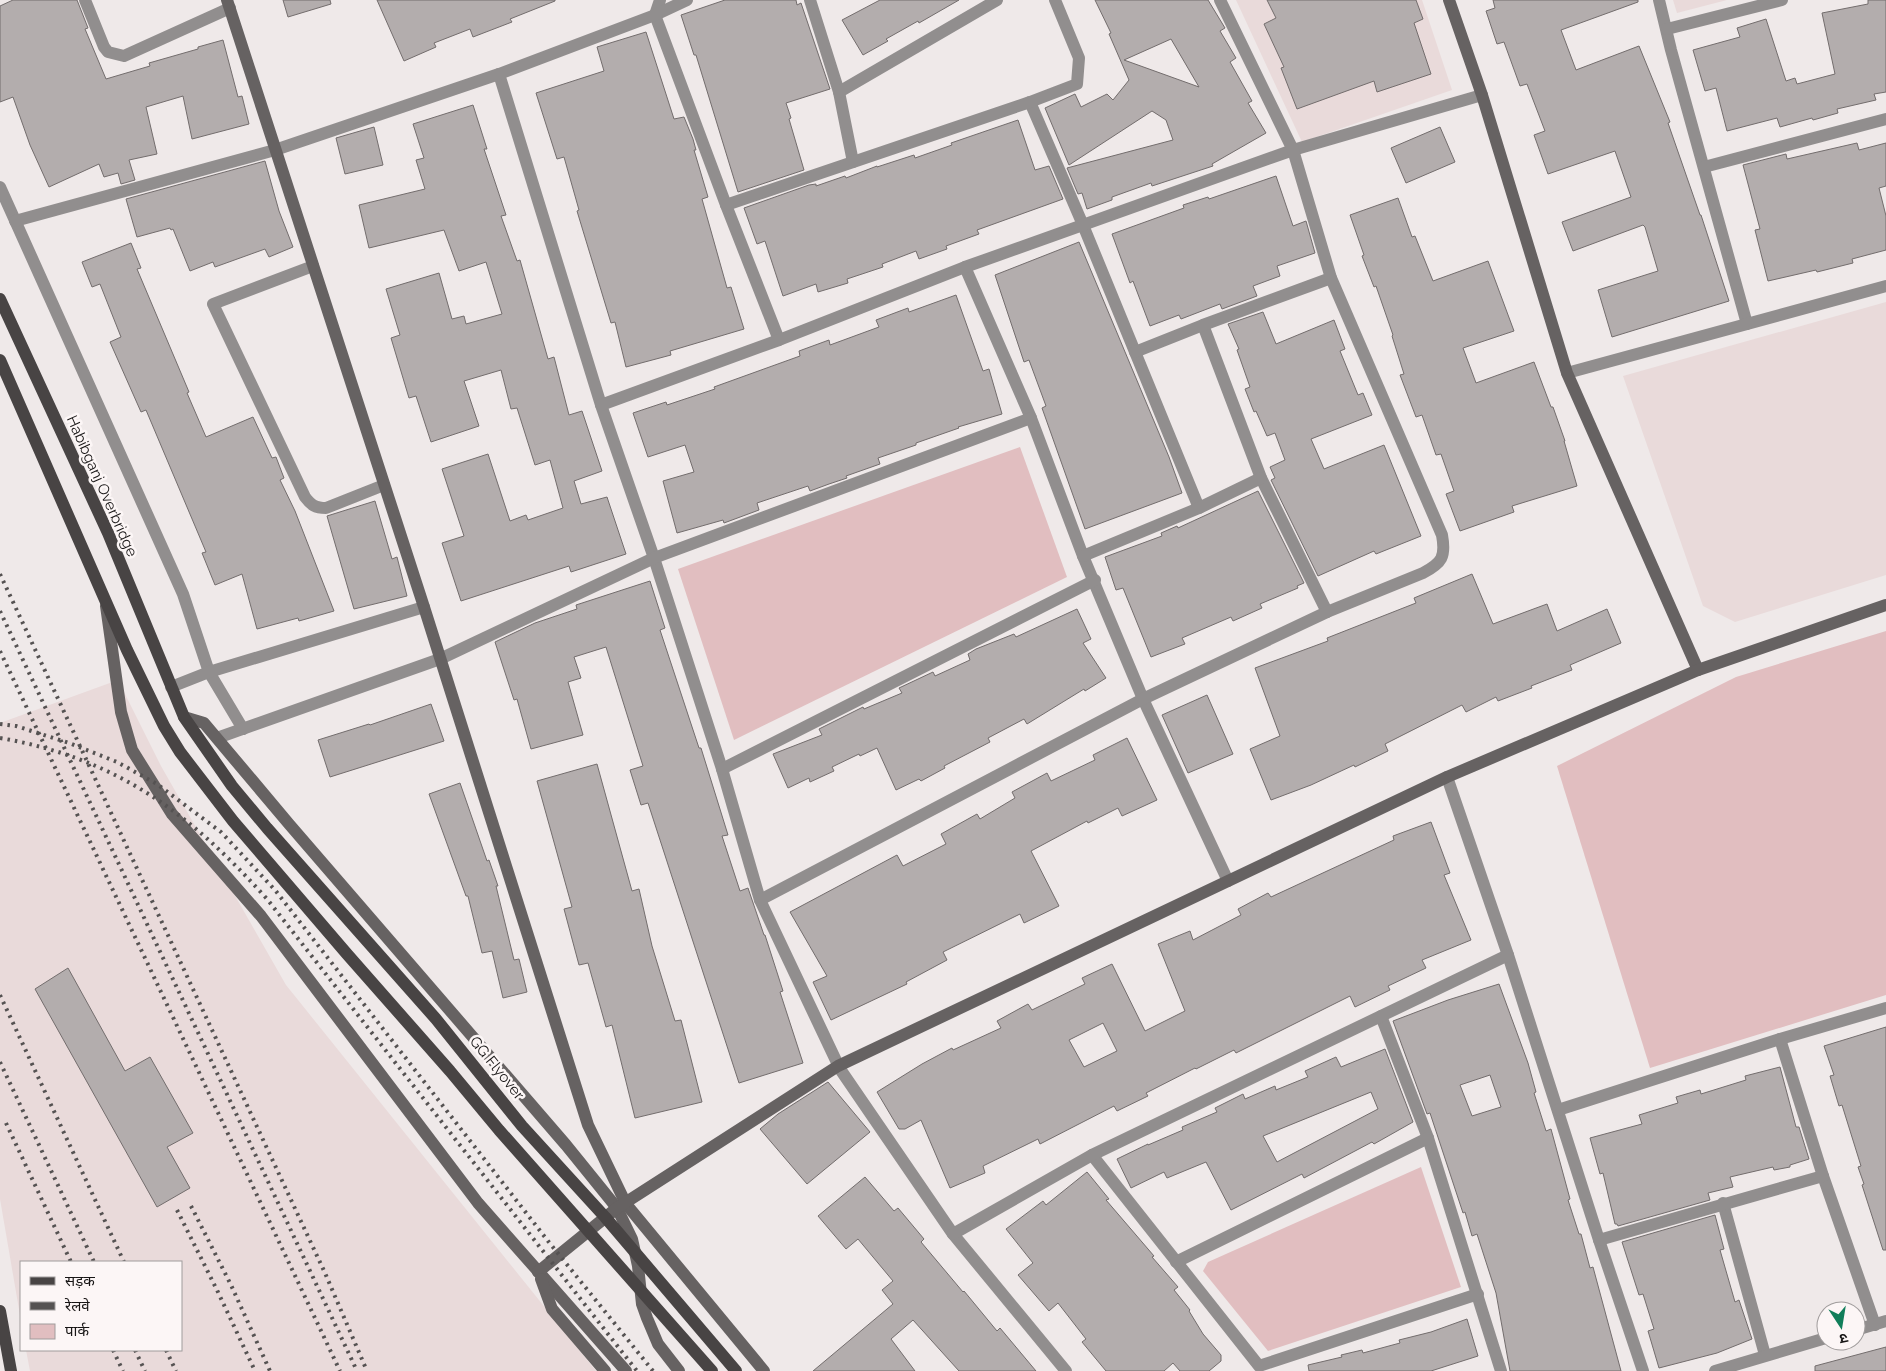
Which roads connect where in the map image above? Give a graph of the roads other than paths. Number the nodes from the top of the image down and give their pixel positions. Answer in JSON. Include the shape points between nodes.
{"nodes":[{"id":1,"x":85,"y":0,"type":"edge"},
{"id":2,"x":660,"y":0,"type":"edge"},
{"id":3,"x":687,"y":0,"type":"edge"},
{"id":4,"x":810,"y":0,"type":"edge"},
{"id":5,"x":996,"y":0,"type":"edge"},
{"id":6,"x":1055,"y":0,"type":"edge"},
{"id":7,"x":1220,"y":0,"type":"edge"},
{"id":8,"x":1449,"y":0,"type":"edge"},
{"id":9,"x":1659,"y":0,"type":"edge"},
{"id":10,"x":1782,"y":0,"type":"edge"},
{"id":11,"x":228,"y":4,"type":"edge"},
{"id":12,"x":655,"y":15,"type":"junction"},
{"id":13,"x":1667,"y":29,"type":"junction"},
{"id":14,"x":499,"y":74,"type":"junction"},
{"id":15,"x":839,"y":92,"type":"junction"},
{"id":16,"x":1482,"y":95,"type":"junction"},
{"id":17,"x":1030,"y":102,"type":"junction"},
{"id":18,"x":1886,"y":119,"type":"edge"},
{"id":19,"x":276,"y":150,"type":"junction"},
{"id":20,"x":1293,"y":150,"type":"junction"},
{"id":21,"x":853,"y":162,"type":"junction"},
{"id":22,"x":1704,"y":167,"type":"junction"},
{"id":23,"x":0,"y":187,"type":"edge"},
{"id":24,"x":726,"y":205,"type":"junction"},
{"id":25,"x":16,"y":221,"type":"junction"},
{"id":26,"x":1083,"y":225,"type":"junction"},
{"id":27,"x":313,"y":266,"type":"junction"},
{"id":28,"x":965,"y":267,"type":"junction"},
{"id":29,"x":1331,"y":278,"type":"junction"},
{"id":30,"x":1886,"y":286,"type":"edge"},
{"id":31,"x":0,"y":300,"type":"edge"},
{"id":32,"x":1747,"y":324,"type":"junction"},
{"id":33,"x":1203,"y":325,"type":"junction"},
{"id":34,"x":779,"y":340,"type":"junction"},
{"id":35,"x":1136,"y":352,"type":"junction"},
{"id":36,"x":0,"y":360,"type":"edge"},
{"id":37,"x":1567,"y":373,"type":"junction"},
{"id":38,"x":601,"y":405,"type":"junction"},
{"id":39,"x":1032,"y":418,"type":"junction"},
{"id":40,"x":1261,"y":478,"type":"junction"},
{"id":41,"x":384,"y":485,"type":"junction"},
{"id":42,"x":1199,"y":508,"type":"junction"},
{"id":43,"x":1083,"y":556,"type":"junction"},
{"id":44,"x":654,"y":558,"type":"junction"},
{"id":45,"x":1094,"y":580,"type":"junction"},
{"id":46,"x":104,"y":599,"type":"junction"},
{"id":47,"x":1886,"y":605,"type":"edge"},
{"id":48,"x":424,"y":607,"type":"junction"},
{"id":49,"x":1327,"y":612,"type":"junction"},
{"id":50,"x":440,"y":659,"type":"junction"},
{"id":51,"x":1698,"y":670,"type":"junction"},
{"id":52,"x":209,"y":672,"type":"junction"},
{"id":53,"x":171,"y":687,"type":"junction"},
{"id":54,"x":1143,"y":699,"type":"junction"},
{"id":55,"x":184,"y":717,"type":"junction"},
{"id":56,"x":243,"y":728,"type":"junction"},
{"id":57,"x":217,"y":738,"type":"junction"},
{"id":58,"x":722,"y":768,"type":"junction"},
{"id":59,"x":1447,"y":777,"type":"junction"},
{"id":60,"x":1228,"y":881,"type":"junction"},
{"id":61,"x":760,"y":900,"type":"junction"},
{"id":62,"x":1508,"y":955,"type":"junction"},
{"id":63,"x":1886,"y":1008,"type":"edge"},
{"id":64,"x":1381,"y":1016,"type":"junction"},
{"id":65,"x":1780,"y":1039,"type":"junction"},
{"id":66,"x":838,"y":1066,"type":"junction"},
{"id":67,"x":1558,"y":1110,"type":"junction"},
{"id":68,"x":1428,"y":1138,"type":"junction"},
{"id":69,"x":1092,"y":1155,"type":"junction"},
{"id":70,"x":1823,"y":1176,"type":"junction"},
{"id":71,"x":1723,"y":1203,"type":"junction"},
{"id":72,"x":621,"y":1206,"type":"junction"},
{"id":73,"x":953,"y":1234,"type":"junction"},
{"id":74,"x":1599,"y":1240,"type":"junction"},
{"id":75,"x":1176,"y":1262,"type":"junction"},
{"id":76,"x":538,"y":1272,"type":"junction"},
{"id":77,"x":1478,"y":1294,"type":"junction"},
{"id":78,"x":0,"y":1311,"type":"edge"},
{"id":79,"x":1880,"y":1323,"type":"edge"},
{"id":80,"x":1866,"y":1327,"type":"edge"},
{"id":81,"x":1816,"y":1341,"type":"edge"},
{"id":82,"x":1765,"y":1355,"type":"junction"},
{"id":83,"x":10,"y":1371,"type":"edge"},
{"id":84,"x":605,"y":1371,"type":"edge"},
{"id":85,"x":626,"y":1371,"type":"edge"},
{"id":86,"x":679,"y":1371,"type":"edge"},
{"id":87,"x":712,"y":1371,"type":"edge"},
{"id":88,"x":736,"y":1371,"type":"edge"},
{"id":89,"x":764,"y":1371,"type":"edge"},
{"id":90,"x":1066,"y":1371,"type":"edge"},
{"id":91,"x":1501,"y":1371,"type":"edge"},
{"id":92,"x":1643,"y":1371,"type":"edge"},
{"id":93,"x":1716,"y":1371,"type":"edge"}],
"edges":[{"from":1,"to":11,"type":"street","via":[[104,47],[108,52],[124,56]]},
{"from":2,"to":12,"type":"street"},
{"from":3,"to":12,"type":"street"},
{"from":4,"to":15,"type":"street"},
{"from":5,"to":15,"type":"street"},
{"from":6,"to":17,"type":"street","via":[[1079,58],[1077,84]]},
{"from":7,"to":20,"type":"street"},
{"from":8,"to":16,"type":"street"},
{"from":9,"to":13,"type":"street"},
{"from":10,"to":13,"type":"street"},
{"from":11,"to":19,"type":"street"},
{"from":12,"to":14,"type":"street"},
{"from":12,"to":24,"type":"street"},
{"from":13,"to":22,"type":"street"},
{"from":14,"to":19,"type":"street"},
{"from":14,"to":38,"type":"street"},
{"from":15,"to":21,"type":"street"},
{"from":16,"to":20,"type":"street"},
{"from":16,"to":37,"type":"street"},
{"from":17,"to":21,"type":"street"},
{"from":17,"to":26,"type":"street"},
{"from":18,"to":22,"type":"street"},
{"from":19,"to":25,"type":"street"},
{"from":19,"to":27,"type":"street"},
{"from":20,"to":26,"type":"street"},
{"from":20,"to":29,"type":"street"},
{"from":21,"to":24,"type":"street"},
{"from":22,"to":32,"type":"street"},
{"from":23,"to":25,"type":"street"},
{"from":24,"to":34,"type":"street"},
{"from":25,"to":52,"type":"street","via":[[183,594]]},
{"from":26,"to":28,"type":"street"},
{"from":26,"to":35,"type":"street"},
{"from":27,"to":41,"type":"street"},
{"from":27,"to":41,"type":"street","via":[[213,304],[311,505],[326,508]]},
{"from":28,"to":34,"type":"street"},
{"from":28,"to":39,"type":"street"},
{"from":29,"to":33,"type":"street"},
{"from":29,"to":49,"type":"street","via":[[1442,535],[1444,547],[1443,557],[1434,568]]},
{"from":30,"to":32,"type":"street"},
{"from":31,"to":53,"type":"main road","name":"Habibganj Overbridge","via":[[108,534]]},
{"from":32,"to":37,"type":"street"},
{"from":33,"to":35,"type":"street"},
{"from":33,"to":40,"type":"street"},
{"from":34,"to":38,"type":"street"},
{"from":35,"to":42,"type":"street"},
{"from":36,"to":46,"type":"main road"},
{"from":37,"to":51,"type":"street"},
{"from":38,"to":44,"type":"street"},
{"from":39,"to":43,"type":"street"},
{"from":39,"to":44,"type":"street"},
{"from":40,"to":42,"type":"street"},
{"from":40,"to":49,"type":"street"},
{"from":41,"to":48,"type":"street"},
{"from":42,"to":43,"type":"street"},
{"from":43,"to":45,"type":"street"},
{"from":44,"to":50,"type":"street"},
{"from":44,"to":58,"type":"street"},
{"from":45,"to":54,"type":"street"},
{"from":45,"to":58,"type":"street"},
{"from":46,"to":76,"type":"street","via":[[120,712],[132,750],[172,814],[261,916],[478,1203]]},
{"from":46,"to":87,"type":"main road","via":[[164,726],[233,821]]},
{"from":47,"to":51,"type":"street"},
{"from":48,"to":50,"type":"street"},
{"from":48,"to":52,"type":"street"},
{"from":49,"to":54,"type":"street"},
{"from":50,"to":56,"type":"street"},
{"from":50,"to":72,"type":"street","via":[[588,1125]]},
{"from":51,"to":59,"type":"street"},
{"from":52,"to":53,"type":"street"},
{"from":52,"to":56,"type":"street"},
{"from":53,"to":55,"type":"main road","name":"Habibganj Overbridge"},
{"from":54,"to":60,"type":"street"},
{"from":54,"to":61,"type":"street"},
{"from":55,"to":57,"type":"street","via":[[204,723]]},
{"from":55,"to":88,"type":"main road","name":"GG Flyover","via":[[232,786],[267,828],[436,1019],[522,1126],[605,1217]]},
{"from":56,"to":57,"type":"street"},
{"from":57,"to":72,"type":"street"},
{"from":58,"to":61,"type":"street"},
{"from":59,"to":60,"type":"street"},
{"from":59,"to":62,"type":"street"},
{"from":60,"to":66,"type":"street"},
{"from":61,"to":66,"type":"street"},
{"from":62,"to":64,"type":"street"},
{"from":62,"to":67,"type":"street"},
{"from":63,"to":65,"type":"street"},
{"from":64,"to":68,"type":"street"},
{"from":64,"to":69,"type":"street"},
{"from":65,"to":67,"type":"street"},
{"from":65,"to":70,"type":"street"},
{"from":66,"to":72,"type":"street"},
{"from":66,"to":73,"type":"street"},
{"from":67,"to":74,"type":"street"},
{"from":68,"to":75,"type":"street"},
{"from":68,"to":77,"type":"street"},
{"from":69,"to":73,"type":"street"},
{"from":69,"to":75,"type":"street"},
{"from":70,"to":71,"type":"street"},
{"from":70,"to":79,"type":"street"},
{"from":71,"to":74,"type":"street"},
{"from":71,"to":82,"type":"street"},
{"from":72,"to":76,"type":"street"},
{"from":72,"to":86,"type":"street","via":[[632,1239],[646,1318],[658,1344]]},
{"from":72,"to":89,"type":"street"},
{"from":73,"to":90,"type":"street"},
{"from":74,"to":92,"type":"street"},
{"from":75,"to":77,"type":"street","via":[[1259,1366]]},
{"from":76,"to":84,"type":"street","via":[[552,1309]]},
{"from":76,"to":85,"type":"street"},
{"from":77,"to":91,"type":"street"},
{"from":78,"to":83,"type":"main road"},
{"from":79,"to":80,"type":"street"},
{"from":81,"to":82,"type":"street"},
{"from":82,"to":93,"type":"street"}]}
